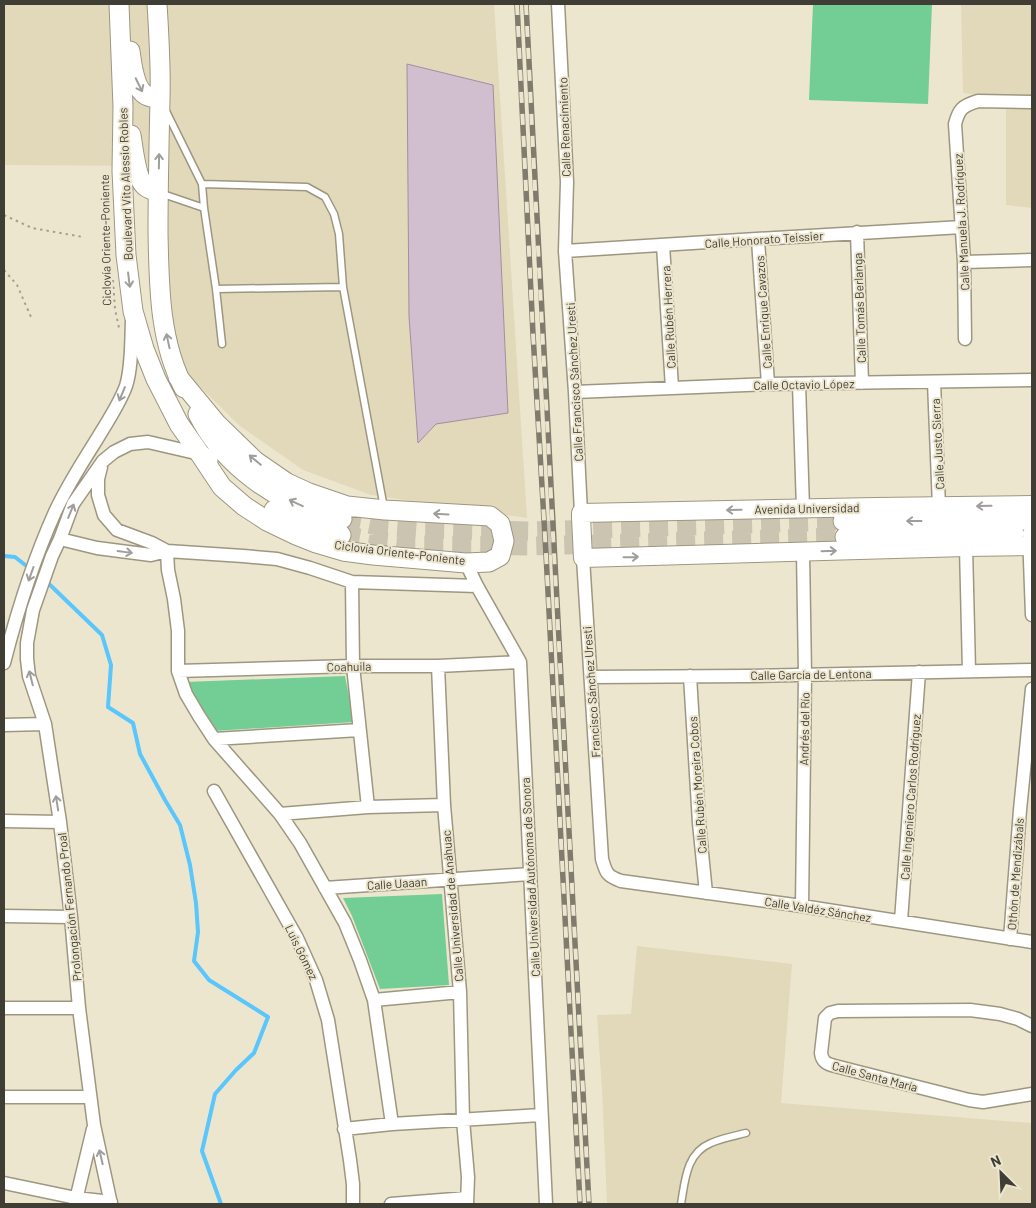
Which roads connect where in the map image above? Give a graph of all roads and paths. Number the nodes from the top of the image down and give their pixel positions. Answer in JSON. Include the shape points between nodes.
{"nodes":[{"id":1,"x":119,"y":4,"type":"edge"},
{"id":2,"x":157,"y":4,"type":"edge"},
{"id":3,"x":558,"y":4,"type":"edge"},
{"id":4,"x":160,"y":98,"type":"junction"},
{"id":5,"x":1032,"y":102,"type":"edge"},
{"id":6,"x":123,"y":107,"type":"junction"},
{"id":7,"x":202,"y":184,"type":"junction"},
{"id":8,"x":158,"y":192,"type":"junction"},
{"id":9,"x":204,"y":208,"type":"junction"},
{"id":10,"x":4,"y":215,"type":"edge"},
{"id":11,"x":962,"y":227,"type":"junction"},
{"id":12,"x":857,"y":232,"type":"junction"},
{"id":13,"x":83,"y":238,"type":"dead end"},
{"id":14,"x":758,"y":240,"type":"junction"},
{"id":15,"x":663,"y":245,"type":"junction"},
{"id":16,"x":565,"y":251,"type":"junction"},
{"id":17,"x":1032,"y":260,"type":"edge"},
{"id":18,"x":964,"y":262,"type":"junction"},
{"id":19,"x":4,"y":270,"type":"edge"},
{"id":20,"x":113,"y":274,"type":"dead end"},
{"id":21,"x":343,"y":287,"type":"junction"},
{"id":22,"x":216,"y":289,"type":"junction"},
{"id":23,"x":133,"y":311,"type":"junction"},
{"id":24,"x":31,"y":317,"type":"dead end"},
{"id":25,"x":119,"y":331,"type":"dead end"},
{"id":26,"x":965,"y":339,"type":"dead end"},
{"id":27,"x":222,"y":344,"type":"dead end"},
{"id":28,"x":178,"y":377,"type":"junction"},
{"id":29,"x":1032,"y":380,"type":"edge"},
{"id":30,"x":934,"y":382,"type":"junction"},
{"id":31,"x":862,"y":383,"type":"junction"},
{"id":32,"x":768,"y":384,"type":"junction"},
{"id":33,"x":799,"y":384,"type":"junction"},
{"id":34,"x":672,"y":388,"type":"junction"},
{"id":35,"x":575,"y":392,"type":"junction"},
{"id":36,"x":200,"y":454,"type":"junction"},
{"id":37,"x":103,"y":461,"type":"junction"},
{"id":38,"x":1032,"y":505,"type":"edge"},
{"id":39,"x":939,"y":506,"type":"junction"},
{"id":40,"x":802,"y":509,"type":"junction"},
{"id":41,"x":385,"y":510,"type":"junction"},
{"id":42,"x":581,"y":513,"type":"junction"},
{"id":43,"x":844,"y":529,"type":"tunnel mouth"},
{"id":44,"x":1031,"y":536,"type":"edge"},
{"id":45,"x":60,"y":539,"type":"junction"},
{"id":46,"x":966,"y":547,"type":"junction"},
{"id":47,"x":167,"y":551,"type":"junction"},
{"id":48,"x":803,"y":552,"type":"junction"},
{"id":49,"x":583,"y":558,"type":"junction"},
{"id":50,"x":466,"y":563,"type":"junction"},
{"id":51,"x":352,"y":582,"type":"junction"},
{"id":52,"x":477,"y":586,"type":"junction"},
{"id":53,"x":1032,"y":615,"type":"edge"},
{"id":54,"x":520,"y":662,"type":"junction"},
{"id":55,"x":4,"y":663,"type":"edge"},
{"id":56,"x":352,"y":666,"type":"junction"},
{"id":57,"x":438,"y":666,"type":"junction"},
{"id":58,"x":1032,"y":670,"type":"edge"},
{"id":59,"x":178,"y":671,"type":"junction"},
{"id":60,"x":969,"y":671,"type":"junction"},
{"id":61,"x":919,"y":672,"type":"junction"},
{"id":62,"x":804,"y":675,"type":"junction"},
{"id":63,"x":690,"y":676,"type":"junction"},
{"id":64,"x":590,"y":677,"type":"junction"},
{"id":65,"x":1032,"y":689,"type":"edge"},
{"id":66,"x":45,"y":724,"type":"junction"},
{"id":67,"x":4,"y":725,"type":"edge"},
{"id":68,"x":359,"y":730,"type":"junction"},
{"id":69,"x":214,"y":739,"type":"junction"},
{"id":70,"x":214,"y":791,"type":"dead end"},
{"id":71,"x":444,"y":805,"type":"junction"},
{"id":72,"x":368,"y":807,"type":"junction"},
{"id":73,"x":280,"y":814,"type":"junction"},
{"id":74,"x":4,"y":821,"type":"edge"},
{"id":75,"x":60,"y":822,"type":"junction"},
{"id":76,"x":605,"y":871,"type":"joint"},
{"id":77,"x":530,"y":874,"type":"junction"},
{"id":78,"x":451,"y":879,"type":"junction"},
{"id":79,"x":325,"y":888,"type":"junction"},
{"id":80,"x":706,"y":893,"type":"junction"},
{"id":81,"x":802,"y":906,"type":"junction"},
{"id":82,"x":4,"y":916,"type":"edge"},
{"id":83,"x":71,"y":917,"type":"junction"},
{"id":84,"x":901,"y":922,"type":"junction"},
{"id":85,"x":1010,"y":939,"type":"junction"},
{"id":86,"x":1032,"y":942,"type":"edge"},
{"id":87,"x":460,"y":992,"type":"junction"},
{"id":88,"x":374,"y":1000,"type":"junction"},
{"id":89,"x":4,"y":1008,"type":"edge"},
{"id":90,"x":79,"y":1008,"type":"junction"},
{"id":91,"x":1032,"y":1026,"type":"edge"},
{"id":92,"x":1032,"y":1094,"type":"edge"},
{"id":93,"x":4,"y":1096,"type":"edge"},
{"id":94,"x":90,"y":1097,"type":"junction"},
{"id":95,"x":541,"y":1115,"type":"junction"},
{"id":96,"x":463,"y":1120,"type":"junction"},
{"id":97,"x":392,"y":1124,"type":"junction"},
{"id":98,"x":94,"y":1126,"type":"junction"},
{"id":99,"x":344,"y":1129,"type":"junction"},
{"id":100,"x":746,"y":1133,"type":"dead end"},
{"id":101,"x":4,"y":1183,"type":"edge"},
{"id":102,"x":76,"y":1201,"type":"edge"},
{"id":103,"x":467,"y":1201,"type":"edge"},
{"id":104,"x":111,"y":1203,"type":"edge"},
{"id":105,"x":353,"y":1204,"type":"edge"},
{"id":106,"x":391,"y":1204,"type":"edge"},
{"id":107,"x":546,"y":1204,"type":"edge"},
{"id":108,"x":681,"y":1204,"type":"edge"}],
"edges":[{"from":1,"to":4,"type":"main road","one_way":true,"via":[[139,88],[149,97]]},
{"from":1,"to":6,"type":"main road","name":"Boulevard Vito Alessio Robles"},
{"from":2,"to":4,"type":"main road","name":"Boulevard Vito Alessio Robles"},
{"from":3,"to":16,"type":"street","name":"Calle Renacimiento","via":[[567,182]]},
{"from":4,"to":7,"type":"lane"},
{"from":8,"to":4,"type":"main road","name":"Boulevard Vito Alessio Robles","one_way":true},
{"from":5,"to":11,"type":"street","name":"Calle Manuela J. Rodríguez","via":[[978,101],[958,113],[955,124]]},
{"from":6,"to":8,"type":"main road","via":[[138,175],[146,187]]},
{"from":6,"to":23,"type":"main road","name":"Boulevard Vito Alessio Robles","one_way":true,"via":[[122,171]]},
{"from":7,"to":9,"type":"lane"},
{"from":7,"to":21,"type":"lane","via":[[307,187],[325,197],[339,234]]},
{"from":8,"to":9,"type":"lane"},
{"from":28,"to":8,"type":"main road","name":"Boulevard Vito Alessio Robles","one_way":true,"via":[[162,312]]},
{"from":9,"to":22,"type":"lane"},
{"from":10,"to":13,"type":"path","via":[[32,228]]},
{"from":11,"to":12,"type":"street","name":"Calle Honorato Teissier"},
{"from":11,"to":18,"type":"street","name":"Calle Manuela J. Rodríguez"},
{"from":12,"to":14,"type":"street","name":"Calle Honorato Teissier"},
{"from":12,"to":31,"type":"street","name":"Calle Tomás Berlanga"},
{"from":14,"to":15,"type":"street","name":"Calle Honorato Teissier"},
{"from":14,"to":32,"type":"street","name":"Calle Enrique Cavazos"},
{"from":15,"to":16,"type":"street","name":"Calle Honorato Teissier"},
{"from":15,"to":34,"type":"street","name":"Calle Rubén Herrera"},
{"from":16,"to":35,"type":"street","name":"Calle Francisco Sánchez Uresti"},
{"from":17,"to":18,"type":"street"},
{"from":18,"to":26,"type":"street","name":"Calle Manuela J. Rodríguez"},
{"from":19,"to":24,"type":"path","via":[[16,285]]},
{"from":20,"to":25,"type":"path","name":"Ciclovía Oriente-Poniente"},
{"from":21,"to":22,"type":"lane"},
{"from":21,"to":41,"type":"lane"},
{"from":22,"to":27,"type":"lane"},
{"from":23,"to":36,"type":"main road","name":"Boulevard Vito Alessio Robles","via":[[156,379]]},
{"from":23,"to":55,"type":"street","one_way":true,"via":[[126,385],[55,512],[22,598]]},
{"from":36,"to":28,"type":"main road","name":"Boulevard Vito Alessio Robles","one_way":true,"via":[[241,488],[291,519],[319,529],[341,527],[265,487],[235,464],[205,428]]},
{"from":41,"to":28,"type":"main road","one_way":true,"via":[[347,506],[287,483],[255,461],[216,423]]},
{"from":29,"to":30,"type":"street","name":"Calle Octavio López"},
{"from":30,"to":31,"type":"street","name":"Calle Octavio López"},
{"from":30,"to":39,"type":"street","name":"Calle Justo Sierra"},
{"from":31,"to":33,"type":"street","name":"Calle Octavio López"},
{"from":32,"to":33,"type":"street","name":"Calle Octavio López"},
{"from":32,"to":34,"type":"street","name":"Calle Octavio López"},
{"from":33,"to":40,"type":"street"},
{"from":34,"to":35,"type":"street","name":"Calle Octavio López"},
{"from":35,"to":42,"type":"street","name":"Calle Francisco Sánchez Uresti"},
{"from":36,"to":37,"type":"street","via":[[148,442],[130,444]]},
{"from":36,"to":50,"type":"main road","via":[[227,492],[267,521],[296,535],[343,551]]},
{"from":45,"to":37,"type":"street","name":"Prolongación Fernando Proal","one_way":true,"via":[[73,504]]},
{"from":37,"to":47,"type":"street","via":[[98,495],[104,515],[117,530]]},
{"from":38,"to":39,"type":"street","name":"Avenida Universidad","one_way":true},
{"from":39,"to":40,"type":"street","name":"Avenida Universidad"},
{"from":40,"to":42,"type":"street","name":"Avenida Universidad","one_way":true},
{"from":50,"to":41,"type":"main road","one_way":true,"via":[[489,562],[500,556],[504,541],[500,524],[490,516]]},
{"from":42,"to":49,"type":"street","name":"Francisco Sánchez Uresti"},
{"from":43,"to":44,"type":"main road"},
{"from":44,"to":46,"type":"street"},
{"from":44,"to":53,"type":"street"},
{"from":45,"to":47,"type":"street","one_way":true,"via":[[151,555]]},
{"from":66,"to":45,"type":"street","name":"Prolongación Fernando Proal","one_way":true,"via":[[29,676],[28,643],[33,610]]},
{"from":48,"to":46,"type":"street","one_way":true},
{"from":46,"to":60,"type":"street"},
{"from":47,"to":51,"type":"street","via":[[278,560]]},
{"from":47,"to":59,"type":"street","via":[[178,631]]},
{"from":49,"to":48,"type":"street","one_way":true},
{"from":48,"to":62,"type":"street","name":"Andrés del Río"},
{"from":49,"to":64,"type":"street","name":"Francisco Sánchez Uresti"},
{"from":50,"to":52,"type":"street","name":"Calle Universidad Autónoma de Sonora"},
{"from":51,"to":52,"type":"street"},
{"from":51,"to":56,"type":"street"},
{"from":52,"to":54,"type":"street","name":"Calle Universidad Autónoma de Sonora"},
{"from":54,"to":57,"type":"street","name":"Coahuila"},
{"from":54,"to":77,"type":"street","name":"Calle Universidad Autónoma de Sonora"},
{"from":56,"to":57,"type":"street","name":"Coahuila"},
{"from":56,"to":59,"type":"street","name":"Coahuila"},
{"from":56,"to":68,"type":"street"},
{"from":57,"to":71,"type":"street","name":"Calle Universidad de Anáhuac"},
{"from":58,"to":60,"type":"street","name":"Calle García de Lentona"},
{"from":59,"to":69,"type":"street","via":[[186,694]]},
{"from":60,"to":61,"type":"street","name":"Calle García de Lentona"},
{"from":61,"to":62,"type":"street","name":"Calle García de Lentona"},
{"from":61,"to":84,"type":"street","name":"Calle Ingeniero Carlos Rodríguez"},
{"from":62,"to":63,"type":"street","name":"Calle García de Lentona"},
{"from":62,"to":81,"type":"street","name":"Andrés del Río"},
{"from":63,"to":64,"type":"street","name":"Calle García de Lentona"},
{"from":63,"to":80,"type":"street","name":"Calle Rubén Moreira Cobos"},
{"from":64,"to":76,"type":"street","name":"Francisco Sánchez Uresti"},
{"from":65,"to":85,"type":"street","name":"Othón de Mendizábals"},
{"from":66,"to":67,"type":"street"},
{"from":75,"to":66,"type":"street","name":"Prolongación Fernando Proal","one_way":true},
{"from":68,"to":69,"type":"street"},
{"from":68,"to":72,"type":"street"},
{"from":69,"to":73,"type":"street"},
{"from":70,"to":99,"type":"street","name":"Luis Gómez","via":[[316,980],[328,1020]]},
{"from":71,"to":72,"type":"street"},
{"from":71,"to":78,"type":"street","name":"Calle Universidad de Anáhuac"},
{"from":72,"to":73,"type":"street"},
{"from":73,"to":79,"type":"street"},
{"from":74,"to":75,"type":"street"},
{"from":75,"to":83,"type":"street","name":"Prolongación Fernando Proal"},
{"from":76,"to":80,"type":"street","name":"Calle Valdéz Sánchez","via":[[622,881]]},
{"from":77,"to":78,"type":"street","name":"Calle Uaaan"},
{"from":77,"to":95,"type":"street","name":"Calle Universidad Autónoma de Sonora"},
{"from":78,"to":79,"type":"street","name":"Calle Uaaan"},
{"from":78,"to":87,"type":"street","name":"Calle Universidad de Anáhuac"},
{"from":79,"to":88,"type":"street","via":[[348,932]]},
{"from":80,"to":81,"type":"street","name":"Calle Valdéz Sánchez"},
{"from":81,"to":84,"type":"street","name":"Calle Valdéz Sánchez"},
{"from":82,"to":83,"type":"street"},
{"from":83,"to":90,"type":"street","name":"Prolongación Fernando Proal"},
{"from":84,"to":85,"type":"street","name":"Calle Valdéz Sánchez"},
{"from":85,"to":86,"type":"street","name":"Calle Valdéz Sánchez"},
{"from":87,"to":88,"type":"street"},
{"from":87,"to":96,"type":"street","name":"Calle Universidad de Anáhuac"},
{"from":88,"to":97,"type":"street"},
{"from":89,"to":90,"type":"street"},
{"from":90,"to":94,"type":"street","name":"Prolongación Fernando Proal"},
{"from":91,"to":92,"type":"street","name":"Calle Santa María","via":[[1000,1014],[970,1010],[838,1011],[825,1018],[820,1053],[824,1061],[835,1066],[968,1100],[983,1102]]},
{"from":93,"to":94,"type":"street"},
{"from":94,"to":98,"type":"street","name":"Prolongación Fernando Proal"},
{"from":95,"to":96,"type":"street"},
{"from":95,"to":107,"type":"street","name":"Calle Universidad Autónoma de Sonora"},
{"from":96,"to":97,"type":"street"},
{"from":96,"to":103,"type":"street","name":"Calle Universidad de Anáhuac"},
{"from":97,"to":99,"type":"street"},
{"from":98,"to":102,"type":"street"},
{"from":104,"to":98,"type":"street","name":"Prolongación Fernando Proal","one_way":true},
{"from":99,"to":105,"type":"street","name":"Luis Gómez"},
{"from":100,"to":108,"type":"lane","via":[[700,1148],[687,1170]]},
{"from":101,"to":102,"type":"street"},
{"from":102,"to":104,"type":"street"},
{"from":103,"to":106,"type":"street"}]}
